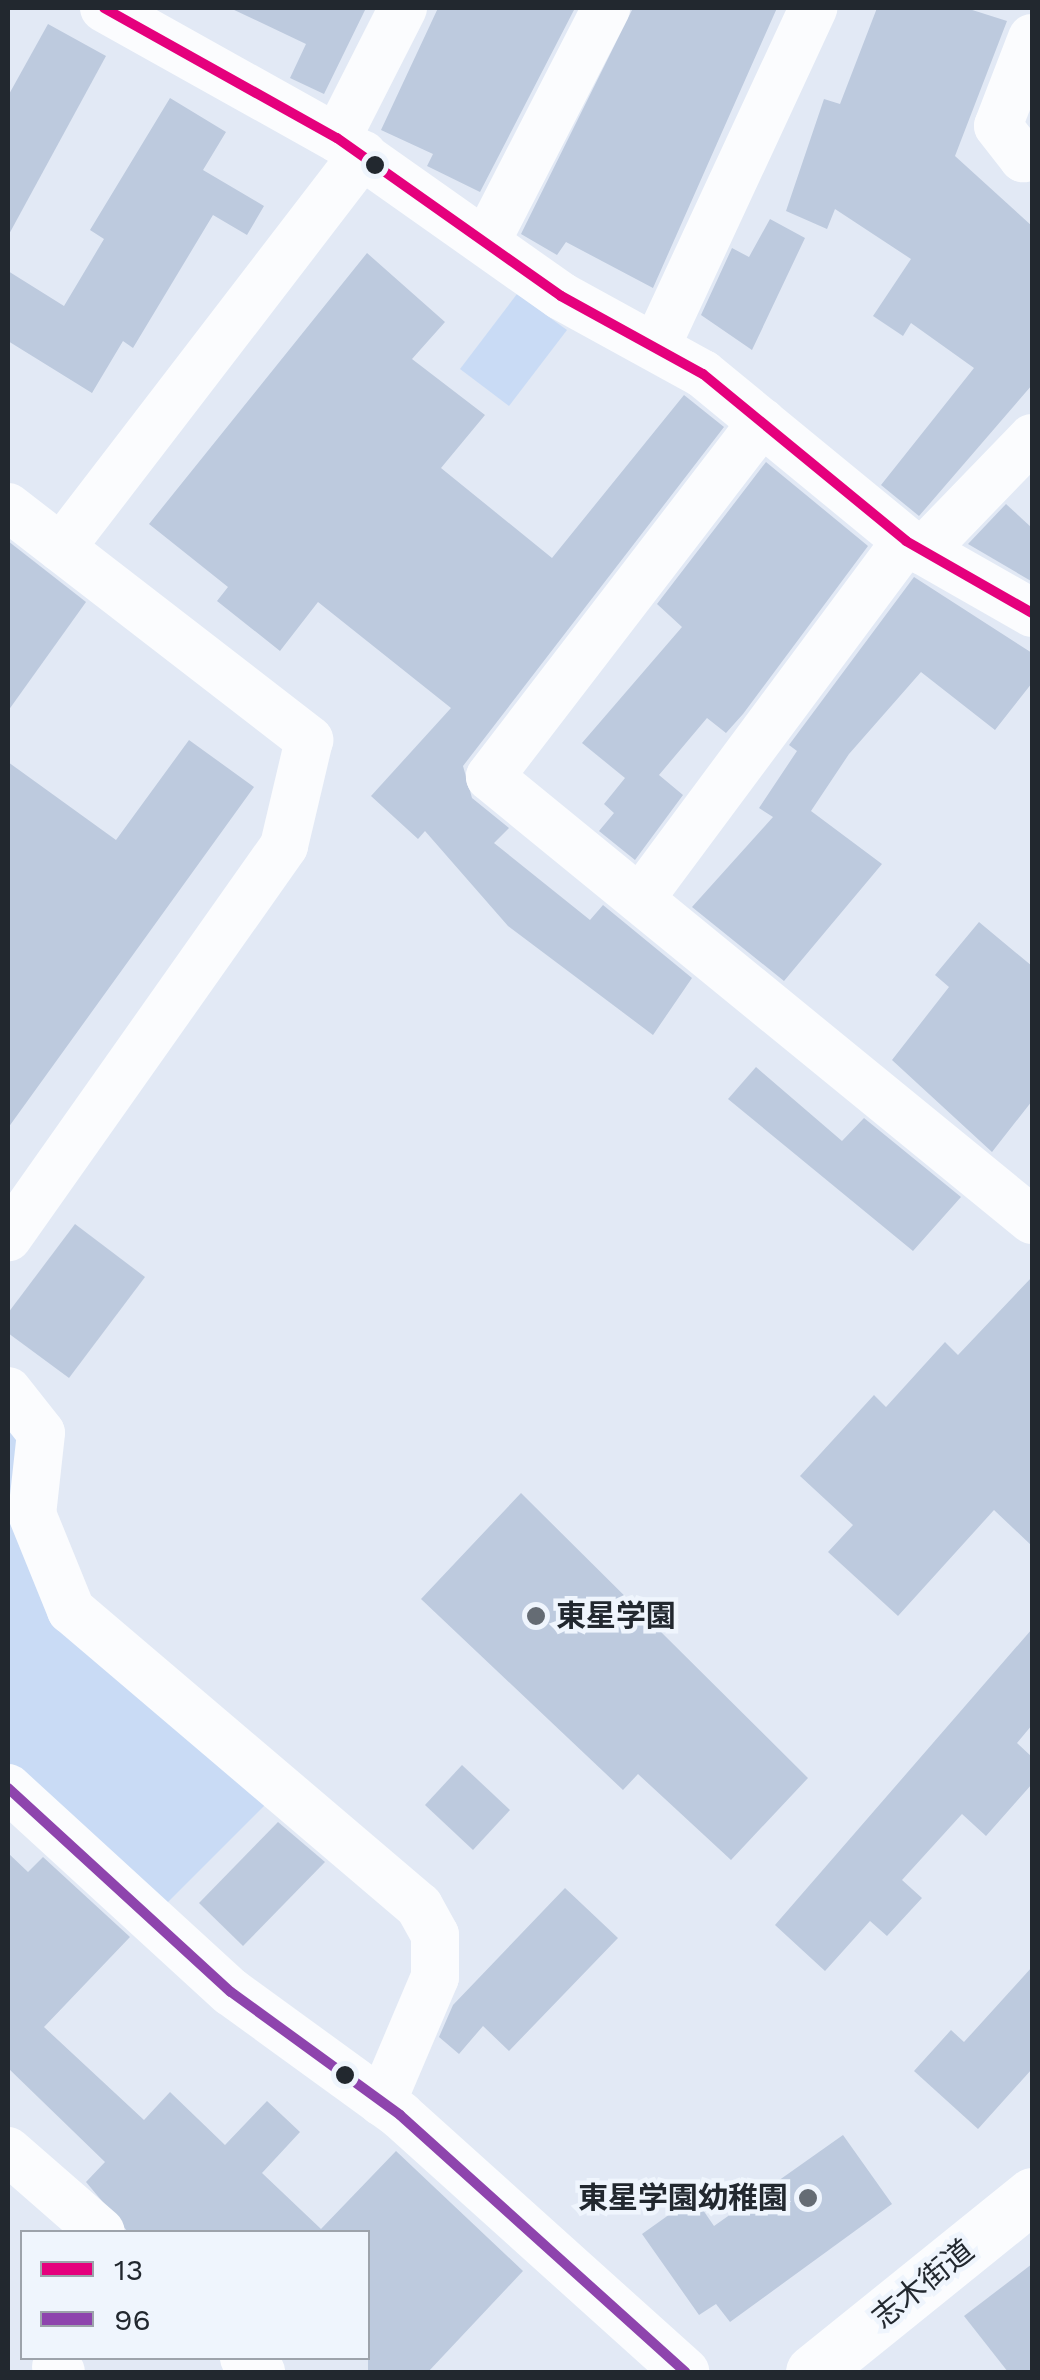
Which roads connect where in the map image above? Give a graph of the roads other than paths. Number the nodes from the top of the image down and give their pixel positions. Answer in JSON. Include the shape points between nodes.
{"nodes":[{"id":1,"x":104,"y":8,"type":"edge"},
{"id":2,"x":403,"y":8,"type":"edge"},
{"id":3,"x":606,"y":8,"type":"edge"},
{"id":4,"x":814,"y":8,"type":"edge"},
{"id":5,"x":167,"y":21,"type":"edge"},
{"id":6,"x":1032,"y":38,"type":"edge"},
{"id":7,"x":350,"y":146,"type":"junction"},
{"id":8,"x":1032,"y":154,"type":"edge"},
{"id":9,"x":487,"y":240,"type":"junction"},
{"id":10,"x":656,"y":346,"type":"junction"},
{"id":11,"x":762,"y":422,"type":"junction"},
{"id":12,"x":1032,"y":438,"type":"edge"},
{"id":13,"x":8,"y":507,"type":"edge"},
{"id":14,"x":914,"y":546,"type":"junction"},
{"id":15,"x":61,"y":548,"type":"junction"},
{"id":16,"x":1032,"y":613,"type":"edge"},
{"id":17,"x":640,"y":899,"type":"junction"},
{"id":18,"x":1032,"y":1220,"type":"edge"},
{"id":19,"x":8,"y":1238,"type":"edge"},
{"id":20,"x":8,"y":1391,"type":"edge"},
{"id":21,"x":8,"y":1788,"type":"edge"},
{"id":22,"x":382,"y":2102,"type":"junction"},
{"id":23,"x":8,"y":2151,"type":"edge"},
{"id":24,"x":1032,"y":2196,"type":"edge"},
{"id":25,"x":99,"y":2230,"type":"edge"},
{"id":26,"x":685,"y":2372,"type":"edge"},
{"id":27,"x":813,"y":2372,"type":"edge"}],
"edges":[{"from":1,"to":5,"type":"street"},
{"from":2,"to":7,"type":"street"},
{"from":3,"to":9,"type":"street"},
{"from":4,"to":10,"type":"street"},
{"from":5,"to":7,"type":"street"},
{"from":6,"to":8,"type":"street","via":[[998,126],[1023,158]]},
{"from":7,"to":9,"type":"street"},
{"from":7,"to":15,"type":"street"},
{"from":9,"to":10,"type":"street","via":[[561,296]]},
{"from":10,"to":11,"type":"street"},
{"from":11,"to":14,"type":"street"},
{"from":11,"to":17,"type":"street","via":[[490,777]]},
{"from":12,"to":14,"type":"street"},
{"from":13,"to":15,"type":"street"},
{"from":14,"to":16,"type":"street"},
{"from":14,"to":17,"type":"street"},
{"from":15,"to":19,"type":"street","via":[[309,740],[284,846]]},
{"from":17,"to":18,"type":"street"},
{"from":20,"to":22,"type":"street","via":[[41,1432],[32,1514],[72,1610],[427,1920],[435,1977]]},
{"from":21,"to":22,"type":"street","via":[[231,1992]]},
{"from":22,"to":26,"type":"street"},
{"from":23,"to":25,"type":"street"},
{"from":24,"to":27,"type":"main road","name":"志木街道"}]}
